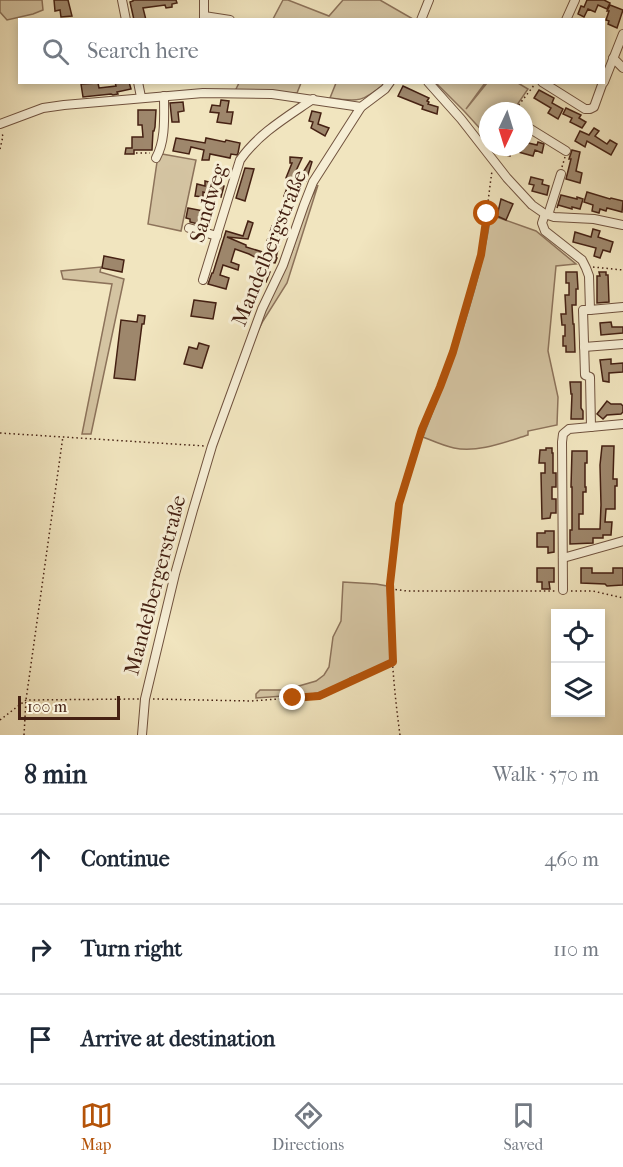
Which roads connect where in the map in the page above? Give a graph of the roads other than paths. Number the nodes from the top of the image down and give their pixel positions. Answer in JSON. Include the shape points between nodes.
{"nodes":[{"id":1,"x":122,"y":0,"type":"edge"},
{"id":2,"x":204,"y":0,"type":"edge"},
{"id":3,"x":429,"y":0,"type":"edge"},
{"id":4,"x":575,"y":0,"type":"edge"},
{"id":5,"x":126,"y":18,"type":"edge"},
{"id":6,"x":204,"y":18,"type":"edge"},
{"id":7,"x":422,"y":18,"type":"edge"},
{"id":8,"x":567,"y":18,"type":"edge"},
{"id":9,"x":623,"y":34,"type":"edge"},
{"id":10,"x":613,"y":58,"type":"junction"},
{"id":11,"x":623,"y":68,"type":"edge"},
{"id":12,"x":605,"y":77,"type":"edge"},
{"id":13,"x":138,"y":84,"type":"edge"},
{"id":14,"x":203,"y":84,"type":"edge"},
{"id":15,"x":389,"y":84,"type":"edge"},
{"id":16,"x":430,"y":84,"type":"edge"},
{"id":17,"x":545,"y":84,"type":"edge"},
{"id":18,"x":602,"y":84,"type":"edge"},
{"id":19,"x":203,"y":93,"type":"junction"},
{"id":20,"x":164,"y":96,"type":"junction"},
{"id":21,"x":141,"y":98,"type":"junction"},
{"id":22,"x":314,"y":99,"type":"junction"},
{"id":23,"x":361,"y":107,"type":"junction"},
{"id":24,"x":0,"y":126,"type":"edge"},
{"id":25,"x":533,"y":131,"type":"edge"},
{"id":26,"x":479,"y":142,"type":"edge"},
{"id":27,"x":566,"y":151,"type":"road end"},
{"id":28,"x":158,"y":155,"type":"road end"},
{"id":29,"x":490,"y":156,"type":"edge"},
{"id":30,"x":561,"y":174,"type":"road end"},
{"id":31,"x":549,"y":215,"type":"junction"},
{"id":32,"x":623,"y":225,"type":"edge"},
{"id":33,"x":189,"y":228,"type":"dead end"},
{"id":34,"x":217,"y":236,"type":"junction"},
{"id":35,"x":203,"y":280,"type":"dead end"},
{"id":36,"x":623,"y":307,"type":"edge"},
{"id":37,"x":590,"y":310,"type":"junction"},
{"id":38,"x":623,"y":344,"type":"edge"},
{"id":39,"x":584,"y":347,"type":"junction"},
{"id":40,"x":623,"y":424,"type":"edge"},
{"id":41,"x":591,"y":427,"type":"junction"},
{"id":42,"x":212,"y":447,"type":"joint"},
{"id":43,"x":623,"y":541,"type":"edge"},
{"id":44,"x":563,"y":558,"type":"junction"},
{"id":45,"x":563,"y":590,"type":"road end"},
{"id":46,"x":142,"y":735,"type":"edge"}],
"edges":[{"from":1,"to":5,"type":"street"},
{"from":2,"to":6,"type":"street"},
{"from":3,"to":7,"type":"street"},
{"from":4,"to":8,"type":"street"},
{"from":9,"to":10,"type":"street"},
{"from":10,"to":11,"type":"street"},
{"from":10,"to":12,"type":"street"},
{"from":13,"to":21,"type":"street"},
{"from":14,"to":19,"type":"street"},
{"from":15,"to":23,"type":"street","name":"Mandelbergstraße"},
{"from":16,"to":26,"type":"street"},
{"from":17,"to":18,"type":"street","via":[[590,110]]},
{"from":19,"to":20,"type":"street"},
{"from":19,"to":22,"type":"street"},
{"from":20,"to":21,"type":"street"},
{"from":20,"to":28,"type":"street"},
{"from":21,"to":24,"type":"street","via":[[43,108]]},
{"from":22,"to":23,"type":"street"},
{"from":22,"to":34,"type":"street","name":"Sandweg","via":[[268,131],[240,160]]},
{"from":23,"to":42,"type":"street","name":"Mandelbergstraße","via":[[313,182]]},
{"from":25,"to":27,"type":"street"},
{"from":29,"to":31,"type":"street","via":[[527,201]]},
{"from":30,"to":31,"type":"street"},
{"from":31,"to":32,"type":"street"},
{"from":31,"to":37,"type":"street","via":[[552,236],[582,260],[586,268]]},
{"from":33,"to":34,"type":"street"},
{"from":34,"to":35,"type":"street","name":"Sandweg"},
{"from":36,"to":37,"type":"street"},
{"from":37,"to":39,"type":"street","via":[[583,310]]},
{"from":38,"to":39,"type":"street"},
{"from":39,"to":41,"type":"street","via":[[585,375],[590,377]]},
{"from":40,"to":41,"type":"street"},
{"from":41,"to":44,"type":"street","via":[[568,429],[563,434]]},
{"from":42,"to":46,"type":"street","name":"Mandelbergerstraße","via":[[175,574],[145,699]]},
{"from":43,"to":44,"type":"street"},
{"from":44,"to":45,"type":"street"}]}
